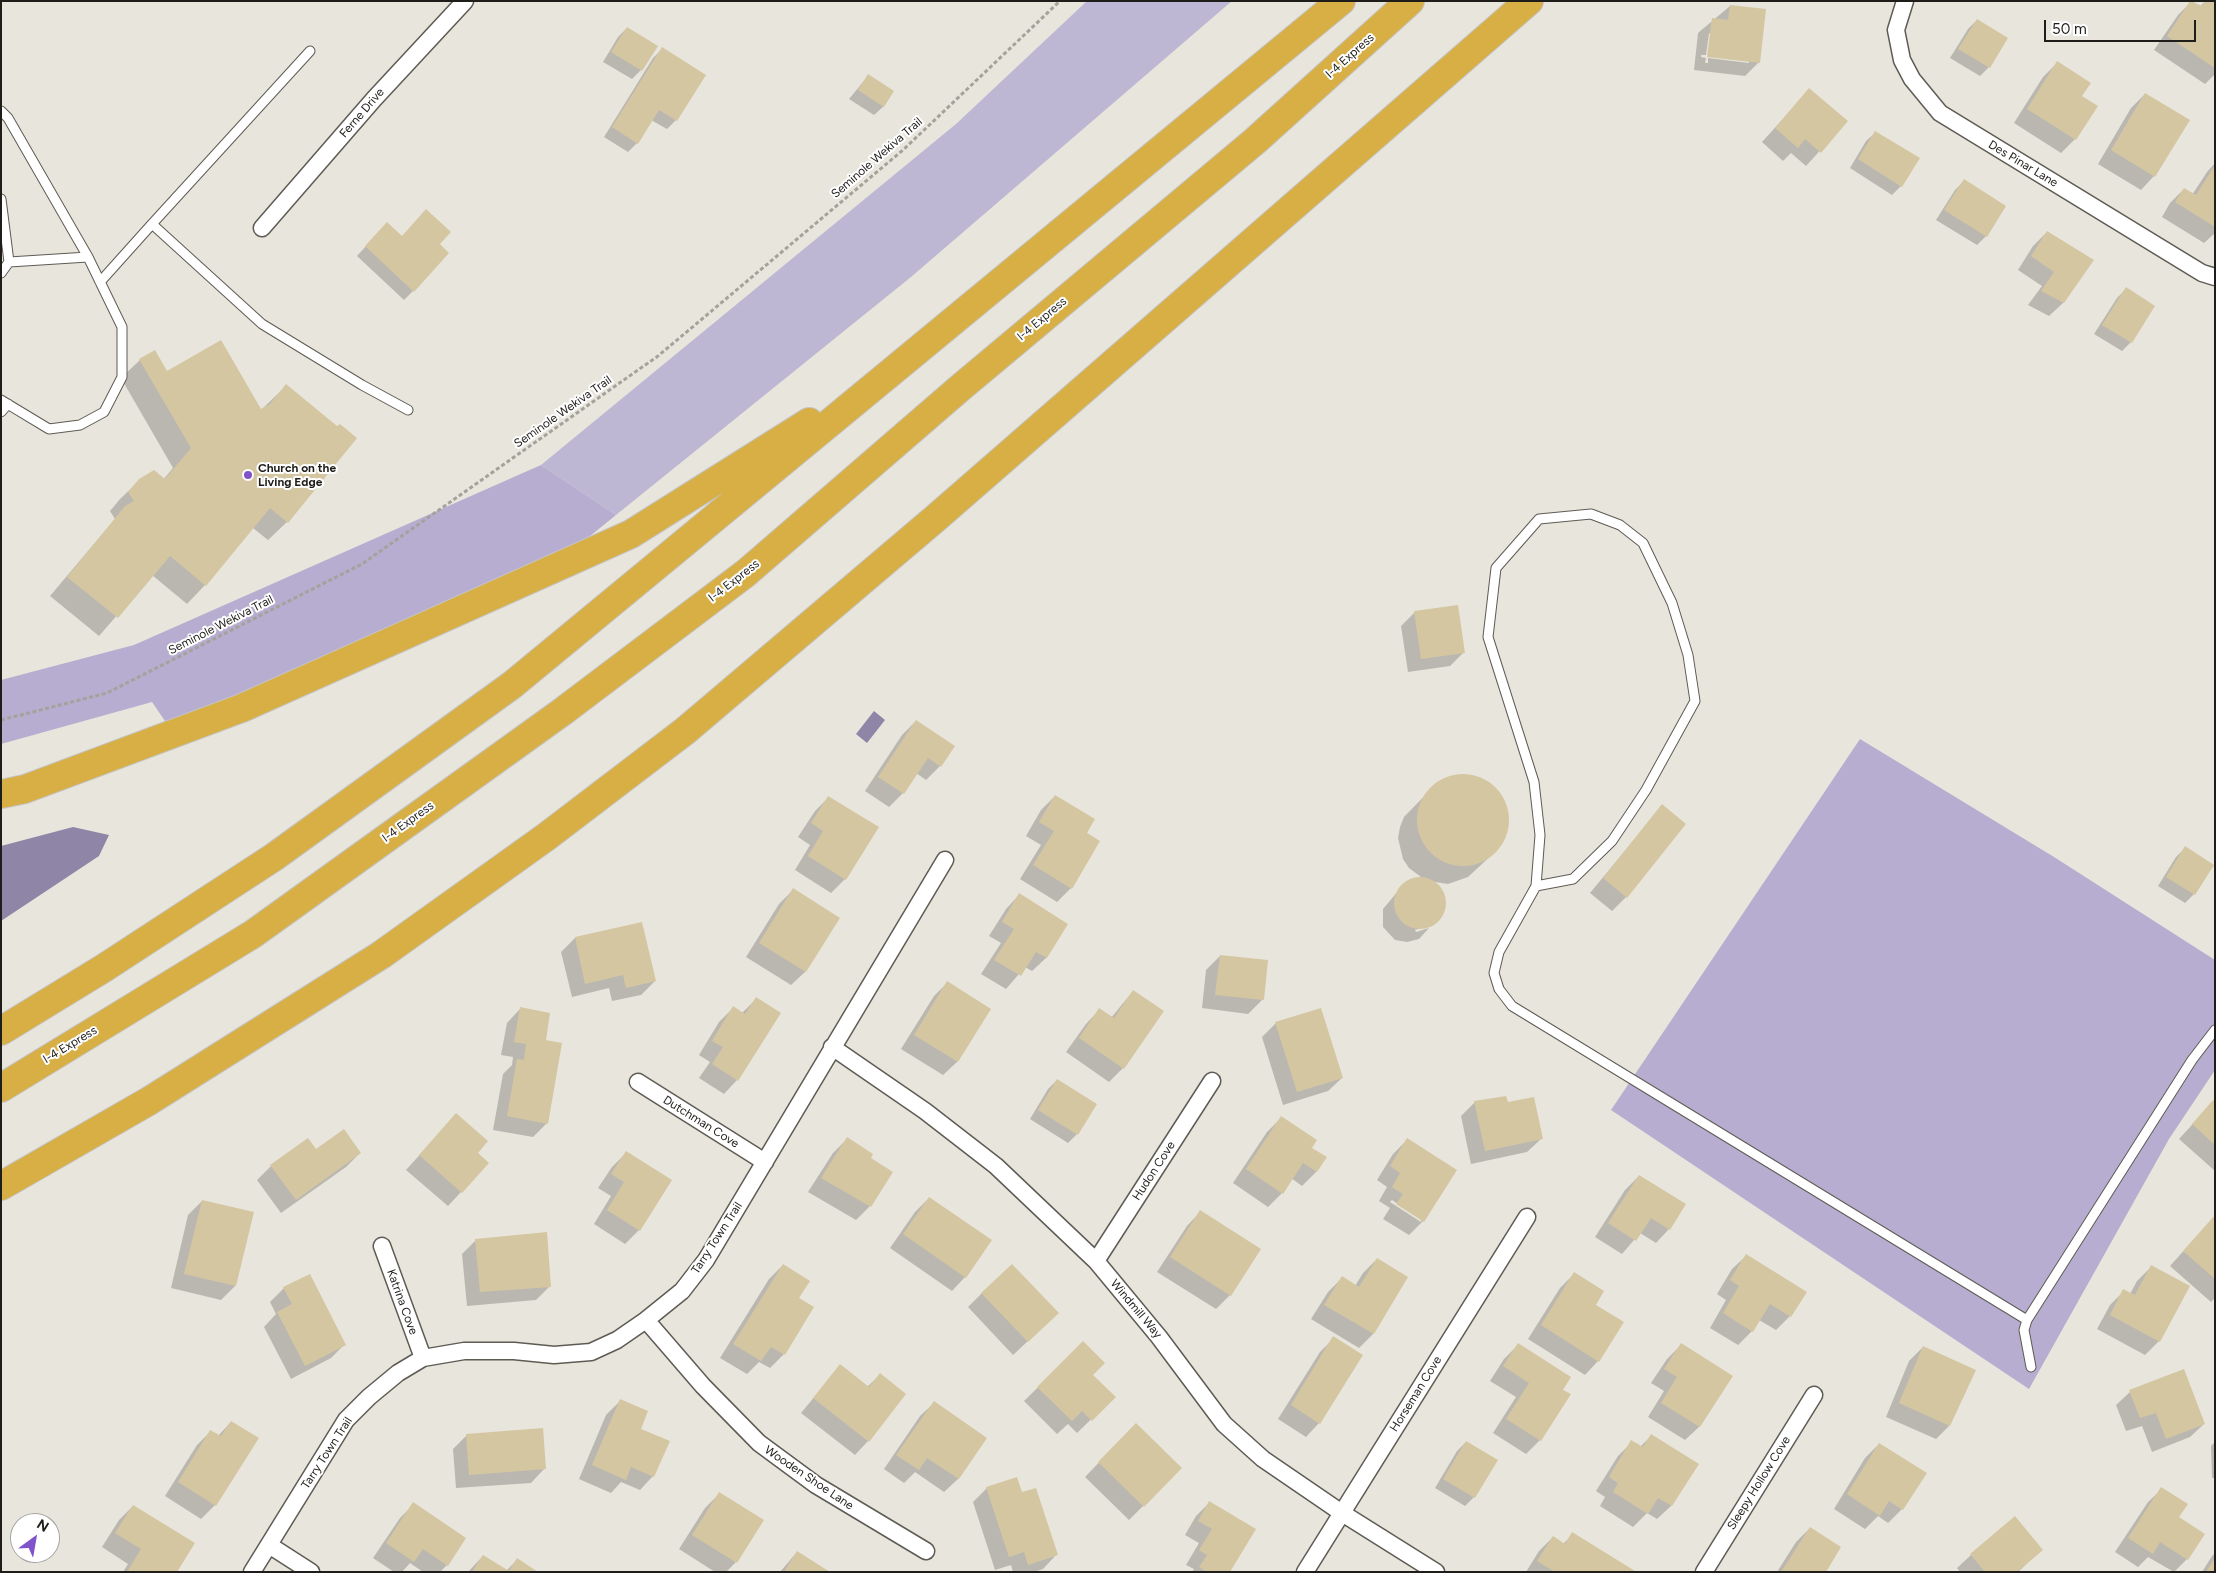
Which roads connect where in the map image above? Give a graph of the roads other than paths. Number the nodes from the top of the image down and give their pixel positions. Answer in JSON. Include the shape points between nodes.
{"nodes":[{"id":1,"x":465,"y":1,"type":"edge"},
{"id":2,"x":1341,"y":1,"type":"edge"},
{"id":3,"x":1410,"y":1,"type":"edge"},
{"id":4,"x":1529,"y":1,"type":"edge"},
{"id":5,"x":1905,"y":1,"type":"edge"},
{"id":6,"x":310,"y":51,"type":"dead end"},
{"id":7,"x":1,"y":111,"type":"edge"},
{"id":8,"x":1,"y":199,"type":"edge"},
{"id":9,"x":152,"y":224,"type":"junction"},
{"id":10,"x":262,"y":228,"type":"dead end"},
{"id":11,"x":1045,"y":246,"type":"junction"},
{"id":12,"x":88,"y":257,"type":"junction"},
{"id":13,"x":9,"y":262,"type":"junction"},
{"id":14,"x":1,"y":273,"type":"edge"},
{"id":15,"x":2215,"y":277,"type":"edge"},
{"id":16,"x":100,"y":282,"type":"junction"},
{"id":17,"x":5,"y":402,"type":"edge"},
{"id":18,"x":408,"y":410,"type":"dead end"},
{"id":19,"x":1,"y":412,"type":"edge"},
{"id":20,"x":1,"y":794,"type":"edge"},
{"id":21,"x":945,"y":860,"type":"dead end"},
{"id":22,"x":1536,"y":886,"type":"junction"},
{"id":23,"x":2215,"y":1030,"type":"edge"},
{"id":24,"x":1,"y":1031,"type":"edge"},
{"id":25,"x":832,"y":1047,"type":"junction"},
{"id":26,"x":1212,"y":1081,"type":"dead end"},
{"id":27,"x":638,"y":1082,"type":"dead end"},
{"id":28,"x":1,"y":1088,"type":"edge"},
{"id":29,"x":764,"y":1162,"type":"junction"},
{"id":30,"x":1,"y":1186,"type":"edge"},
{"id":31,"x":1527,"y":1217,"type":"dead end"},
{"id":32,"x":382,"y":1246,"type":"dead end"},
{"id":33,"x":1096,"y":1261,"type":"junction"},
{"id":34,"x":646,"y":1320,"type":"junction"},
{"id":35,"x":2027,"y":1320,"type":"junction"},
{"id":36,"x":423,"y":1358,"type":"junction"},
{"id":37,"x":2030,"y":1367,"type":"dead end"},
{"id":38,"x":1814,"y":1395,"type":"dead end"},
{"id":39,"x":1342,"y":1513,"type":"junction"},
{"id":40,"x":269,"y":1546,"type":"junction"},
{"id":41,"x":926,"y":1551,"type":"dead end"},
{"id":42,"x":252,"y":1572,"type":"edge"},
{"id":43,"x":311,"y":1572,"type":"edge"},
{"id":44,"x":1305,"y":1572,"type":"edge"},
{"id":45,"x":1436,"y":1572,"type":"edge"},
{"id":46,"x":1704,"y":1572,"type":"edge"}],
"edges":[{"from":1,"to":10,"type":"street","name":"Ferne Drive","via":[[374,99]]},
{"from":2,"to":11,"type":"highway"},
{"from":3,"to":28,"type":"highway","name":"I-4 Express","via":[[1255,141],[746,572],[562,712],[253,934]]},
{"from":4,"to":30,"type":"highway","via":[[952,504],[685,731],[381,955],[148,1101]]},
{"from":5,"to":15,"type":"street","name":"Des Pinar Lane","via":[[1896,30],[1902,60],[1912,79],[1940,113],[2202,273]]},
{"from":6,"to":9,"type":"lane"},
{"from":7,"to":12,"type":"lane"},
{"from":8,"to":13,"type":"lane"},
{"from":9,"to":16,"type":"lane"},
{"from":9,"to":18,"type":"lane","via":[[262,324]]},
{"from":11,"to":20,"type":"highway","via":[[985,276],[809,422],[632,534],[242,708]]},
{"from":11,"to":24,"type":"highway","via":[[512,685],[274,857]]},
{"from":12,"to":13,"type":"lane"},
{"from":12,"to":16,"type":"lane"},
{"from":13,"to":14,"type":"lane"},
{"from":16,"to":17,"type":"lane","via":[[122,327],[122,377],[104,412],[80,425],[49,429]]},
{"from":17,"to":19,"type":"lane"},
{"from":21,"to":25,"type":"street","name":"Tarry Town Trail"},
{"from":22,"to":22,"type":"lane","via":[[1573,879],[1612,841],[1646,790],[1696,701],[1688,655],[1672,603],[1643,543],[1620,525],[1591,514],[1539,520],[1496,568],[1488,637],[1534,782],[1540,835]]},
{"from":22,"to":35,"type":"lane","via":[[1499,952],[1494,972],[1499,990],[1512,1006]]},
{"from":23,"to":35,"type":"lane","via":[[2192,1060]]},
{"from":25,"to":29,"type":"street","name":"Tarry Town Trail"},
{"from":25,"to":33,"type":"street","name":"Windmill Way","via":[[925,1111],[996,1166]]},
{"from":26,"to":33,"type":"street","name":"Hudon Cove"},
{"from":27,"to":29,"type":"street","name":"Dutchman Cove"},
{"from":29,"to":34,"type":"street","name":"Tarry Town Trail","via":[[706,1260],[682,1291]]},
{"from":31,"to":39,"type":"street","name":"Horseman Cove"},
{"from":32,"to":36,"type":"street","name":"Katrina Cove"},
{"from":33,"to":39,"type":"street","name":"Windmill Way","via":[[1159,1337],[1224,1424],[1263,1459]]},
{"from":34,"to":36,"type":"street","name":"Tarry Town Trail","via":[[617,1340],[591,1352],[554,1355],[514,1350],[464,1351]]},
{"from":34,"to":41,"type":"street","name":"Wooden Shoe Lane","via":[[758,1443],[816,1485]]},
{"from":35,"to":37,"type":"lane","via":[[2024,1330]]},
{"from":36,"to":40,"type":"street","name":"Tarry Town Trail","via":[[391,1379],[346,1420]]},
{"from":38,"to":46,"type":"street","name":"Sleepy Hollow Cove"},
{"from":39,"to":44,"type":"street","name":"Horseman Cove"},
{"from":39,"to":45,"type":"street","name":"Windmill Way"},
{"from":40,"to":42,"type":"street","name":"Tarry Town Trail"},
{"from":40,"to":43,"type":"street"}]}
